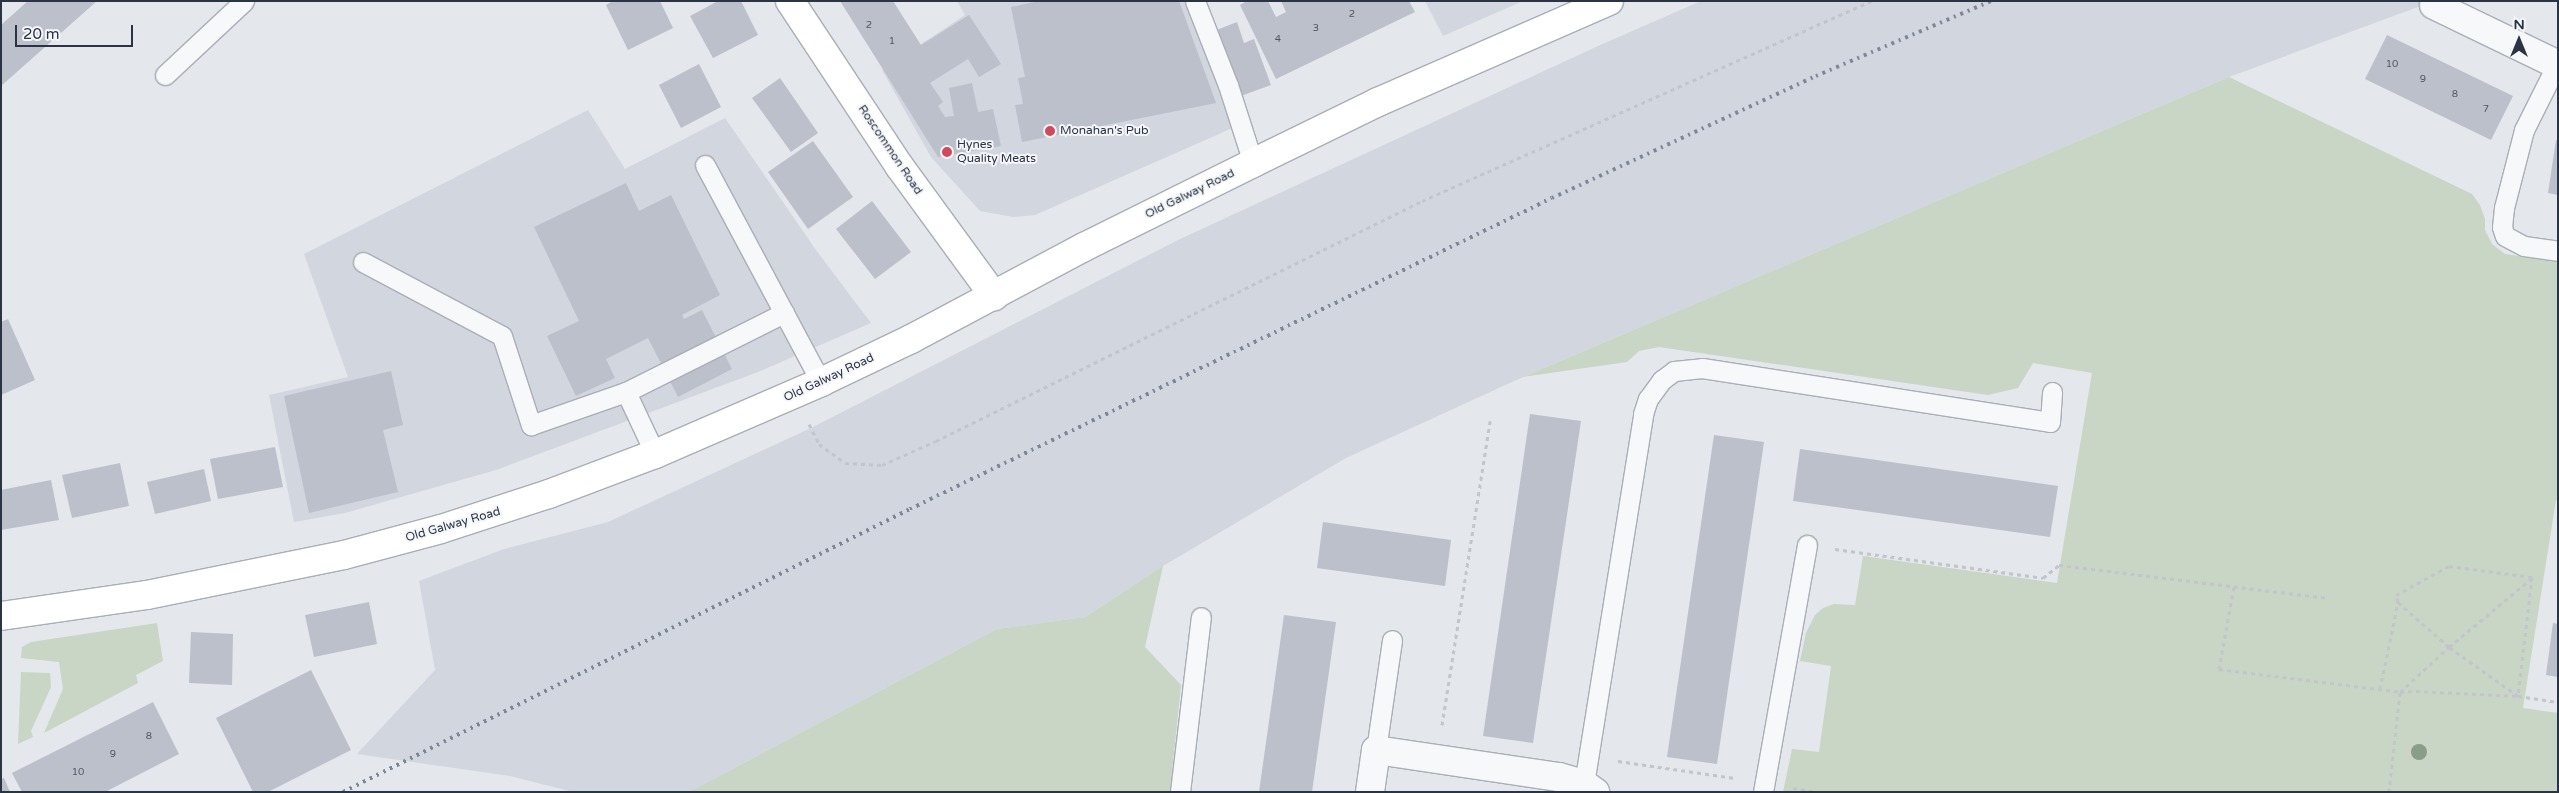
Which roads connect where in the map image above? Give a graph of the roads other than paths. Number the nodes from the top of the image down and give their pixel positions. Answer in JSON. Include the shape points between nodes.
{"nodes":[{"id":1,"x":244,"y":1,"type":"edge"},
{"id":2,"x":790,"y":1,"type":"edge"},
{"id":3,"x":1195,"y":1,"type":"edge"},
{"id":4,"x":1609,"y":1,"type":"edge"},
{"id":5,"x":2434,"y":5,"type":"dead end"},
{"id":6,"x":2557,"y":65,"type":"edge"},
{"id":7,"x":165,"y":75,"type":"dead end"},
{"id":8,"x":1253,"y":163,"type":"junction"},
{"id":9,"x":706,"y":165,"type":"dead end"},
{"id":10,"x":2558,"y":251,"type":"edge"},
{"id":11,"x":363,"y":262,"type":"dead end"},
{"id":12,"x":994,"y":296,"type":"junction"},
{"id":13,"x":784,"y":313,"type":"junction"},
{"id":14,"x":821,"y":382,"type":"junction"},
{"id":15,"x":626,"y":392,"type":"junction"},
{"id":16,"x":2052,"y":392,"type":"dead end"},
{"id":17,"x":655,"y":454,"type":"junction"},
{"id":18,"x":1807,"y":545,"type":"road end"},
{"id":19,"x":1,"y":616,"type":"edge"},
{"id":20,"x":1200,"y":617,"type":"dead end"},
{"id":21,"x":1392,"y":640,"type":"dead end"},
{"id":22,"x":1376,"y":750,"type":"junction"},
{"id":23,"x":1764,"y":787,"type":"edge"},
{"id":24,"x":1590,"y":788,"type":"edge"},
{"id":25,"x":1180,"y":792,"type":"edge"},
{"id":26,"x":1370,"y":792,"type":"edge"}],
"edges":[{"from":1,"to":7,"type":"lane"},
{"from":2,"to":12,"type":"main road","name":"Roscommon Road","via":[[900,167]]},
{"from":3,"to":8,"type":"lane","via":[[1228,85]]},
{"from":4,"to":8,"type":"main road","name":"Old Galway Road","via":[[1378,102]]},
{"from":5,"to":6,"type":"street"},
{"from":6,"to":10,"type":"lane","via":[[2524,130],[2502,227],[2505,236],[2518,244]]},
{"from":8,"to":12,"type":"main road","name":"Old Galway Road","via":[[1084,246]]},
{"from":9,"to":13,"type":"lane"},
{"from":11,"to":15,"type":"lane","via":[[502,336],[531,425]]},
{"from":12,"to":14,"type":"main road","name":"Old Galway Road"},
{"from":13,"to":14,"type":"lane"},
{"from":13,"to":15,"type":"lane"},
{"from":14,"to":17,"type":"main road","name":"Old Galway Road"},
{"from":15,"to":17,"type":"lane"},
{"from":16,"to":24,"type":"lane","via":[[2050,422],[1702,368],[1674,371],[1662,380],[1648,398],[1643,414],[1589,756]]},
{"from":17,"to":19,"type":"main road","name":"Old Galway Road","via":[[503,510],[344,555],[147,595]]},
{"from":18,"to":23,"type":"lane"},
{"from":20,"to":25,"type":"lane"},
{"from":21,"to":22,"type":"lane"},
{"from":22,"to":24,"type":"street","via":[[1527,772]]},
{"from":22,"to":26,"type":"street"}]}
